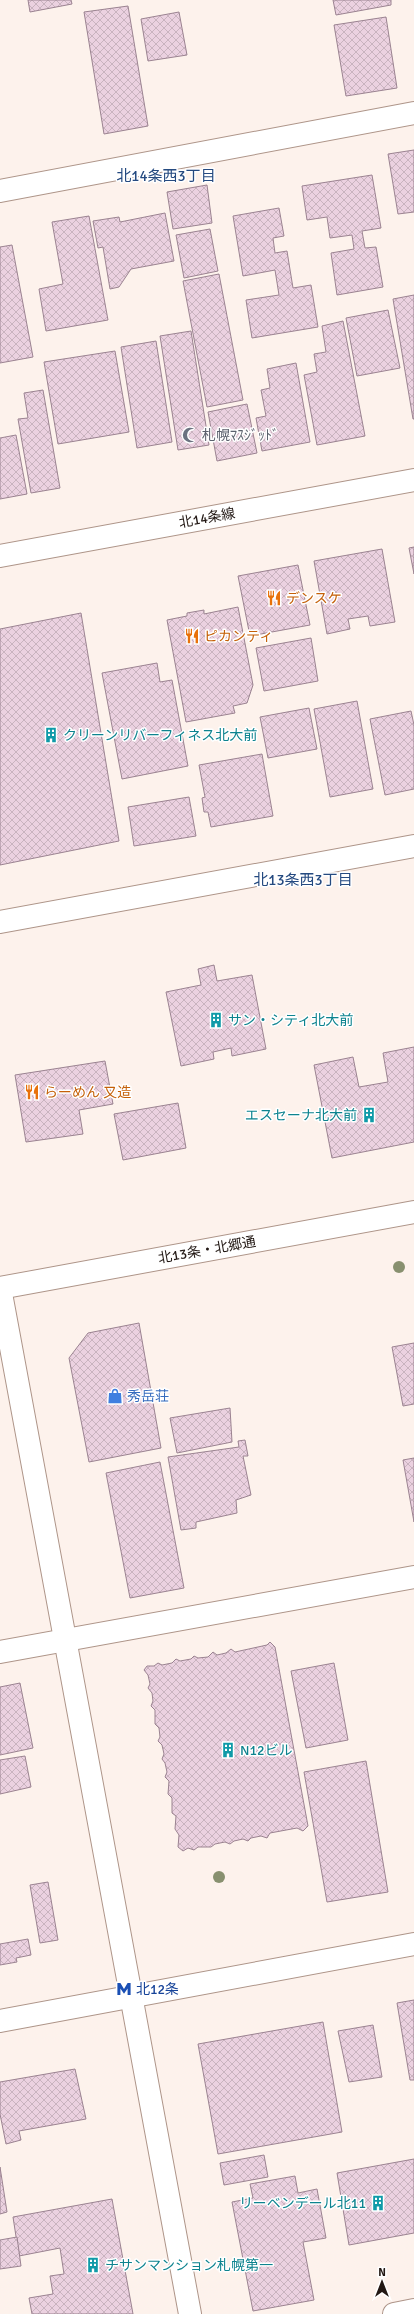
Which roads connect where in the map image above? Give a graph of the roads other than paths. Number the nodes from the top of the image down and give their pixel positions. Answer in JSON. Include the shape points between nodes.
{"nodes":[{"id":1,"x":414,"y":113,"type":"edge"},
{"id":2,"x":0,"y":191,"type":"edge"},
{"id":3,"x":414,"y":480,"type":"edge"},
{"id":4,"x":0,"y":556,"type":"edge"},
{"id":5,"x":414,"y":846,"type":"edge"},
{"id":6,"x":0,"y":922,"type":"edge"},
{"id":7,"x":414,"y":1212,"type":"edge"},
{"id":8,"x":0,"y":1288,"type":"edge"},
{"id":9,"x":414,"y":1577,"type":"edge"},
{"id":10,"x":66,"y":1640,"type":"junction"},
{"id":11,"x":0,"y":1652,"type":"edge"},
{"id":12,"x":414,"y":1944,"type":"edge"},
{"id":13,"x":132,"y":1996,"type":"junction"},
{"id":14,"x":0,"y":2021,"type":"edge"},
{"id":15,"x":414,"y":2310,"type":"edge"},
{"id":16,"x":190,"y":2314,"type":"edge"},
{"id":17,"x":394,"y":2314,"type":"edge"}],
"edges":[{"from":1,"to":2,"type":"street"},
{"from":3,"to":4,"type":"street","name":"北14条線"},
{"from":5,"to":6,"type":"street"},
{"from":7,"to":8,"type":"street","name":"北13条・北郷通"},
{"from":8,"to":10,"type":"street"},
{"from":9,"to":10,"type":"street"},
{"from":10,"to":11,"type":"street"},
{"from":10,"to":13,"type":"street"},
{"from":12,"to":13,"type":"street"},
{"from":13,"to":14,"type":"street"},
{"from":13,"to":16,"type":"street"},
{"from":15,"to":17,"type":"street"}]}
